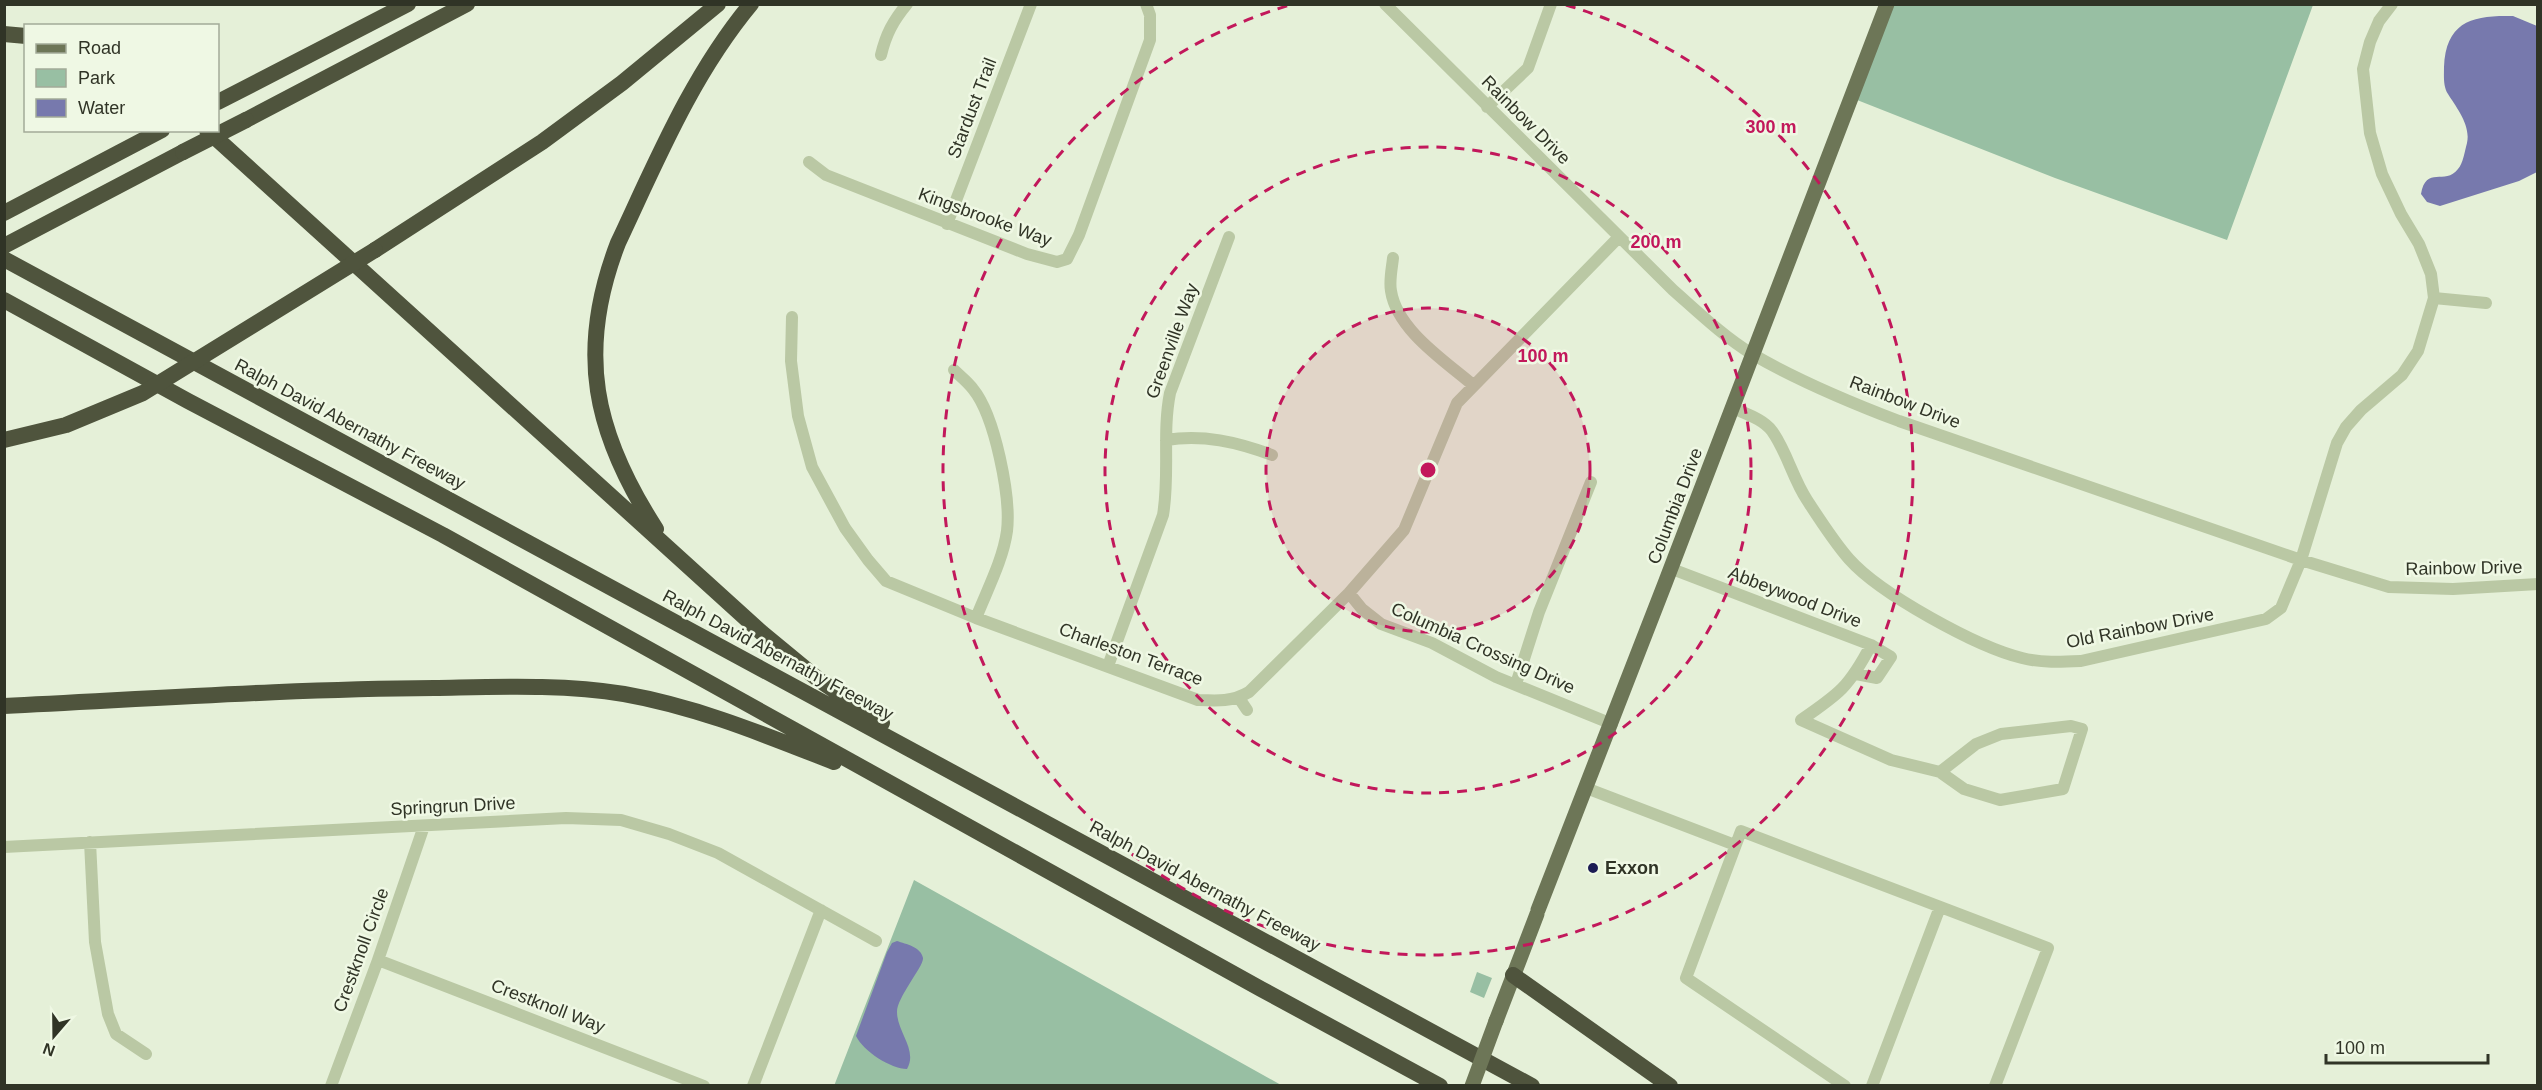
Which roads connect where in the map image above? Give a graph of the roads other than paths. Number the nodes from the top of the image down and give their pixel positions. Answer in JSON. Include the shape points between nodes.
{"nodes":[{"id":1,"x":408,"y":4,"type":"edge"},
{"id":2,"x":466,"y":4,"type":"edge"},
{"id":3,"x":718,"y":4,"type":"edge"},
{"id":4,"x":751,"y":4,"type":"edge"},
{"id":5,"x":907,"y":4,"type":"edge"},
{"id":6,"x":1146,"y":4,"type":"edge"},
{"id":7,"x":1385,"y":4,"type":"edge"},
{"id":8,"x":1551,"y":4,"type":"edge"},
{"id":9,"x":1887,"y":4,"type":"edge"},
{"id":10,"x":2392,"y":4,"type":"edge"},
{"id":11,"x":1027,"y":6,"type":"edge"},
{"id":12,"x":4,"y":34,"type":"edge"},
{"id":13,"x":24,"y":36,"type":"edge"},
{"id":14,"x":881,"y":55,"type":"dead end"},
{"id":15,"x":220,"y":101,"type":"edge"},
{"id":16,"x":1487,"y":107,"type":"junction"},
{"id":17,"x":159,"y":132,"type":"edge"},
{"id":18,"x":209,"y":132,"type":"edge"},
{"id":19,"x":809,"y":162,"type":"dead end"},
{"id":20,"x":4,"y":200,"type":"edge"},
{"id":21,"x":4,"y":213,"type":"edge"},
{"id":22,"x":947,"y":224,"type":"junction"},
{"id":23,"x":1229,"y":237,"type":"dead end"},
{"id":24,"x":1618,"y":238,"type":"junction"},
{"id":25,"x":4,"y":246,"type":"edge"},
{"id":26,"x":1393,"y":258,"type":"dead end"},
{"id":27,"x":4,"y":259,"type":"edge"},
{"id":28,"x":2434,"y":298,"type":"junction"},
{"id":29,"x":4,"y":300,"type":"edge"},
{"id":30,"x":2486,"y":303,"type":"dead end"},
{"id":31,"x":792,"y":317,"type":"dead end"},
{"id":32,"x":1751,"y":353,"type":"junction"},
{"id":33,"x":954,"y":370,"type":"dead end"},
{"id":34,"x":1473,"y":386,"type":"junction"},
{"id":35,"x":1733,"y":408,"type":"junction"},
{"id":36,"x":4,"y":440,"type":"edge"},
{"id":37,"x":1166,"y":440,"type":"junction"},
{"id":38,"x":1272,"y":455,"type":"dead end"},
{"id":39,"x":1591,"y":482,"type":"dead end"},
{"id":40,"x":2301,"y":560,"type":"junction"},
{"id":41,"x":684,"y":562,"type":"junction"},
{"id":42,"x":1672,"y":569,"type":"junction"},
{"id":43,"x":2538,"y":584,"type":"edge"},
{"id":44,"x":1349,"y":593,"type":"junction"},
{"id":45,"x":976,"y":618,"type":"junction"},
{"id":46,"x":1871,"y":645,"type":"junction"},
{"id":47,"x":1108,"y":666,"type":"junction"},
{"id":48,"x":1856,"y":674,"type":"junction"},
{"id":49,"x":1516,"y":684,"type":"junction"},
{"id":50,"x":1239,"y":698,"type":"junction"},
{"id":51,"x":4,"y":706,"type":"edge"},
{"id":52,"x":1247,"y":710,"type":"dead end"},
{"id":53,"x":1612,"y":724,"type":"junction"},
{"id":54,"x":1940,"y":772,"type":"junction"},
{"id":55,"x":896,"y":787,"type":"junction"},
{"id":56,"x":1587,"y":788,"type":"junction"},
{"id":57,"x":424,"y":826,"type":"junction"},
{"id":58,"x":90,"y":842,"type":"junction"},
{"id":59,"x":1736,"y":845,"type":"junction"},
{"id":60,"x":4,"y":847,"type":"edge"},
{"id":61,"x":1105,"y":855,"type":"junction"},
{"id":62,"x":1940,"y":907,"type":"junction"},
{"id":63,"x":821,"y":910,"type":"junction"},
{"id":64,"x":876,"y":941,"type":"dead end"},
{"id":65,"x":378,"y":960,"type":"junction"},
{"id":66,"x":1513,"y":975,"type":"junction"},
{"id":67,"x":146,"y":1054,"type":"dead end"},
{"id":68,"x":331,"y":1086,"type":"edge"},
{"id":69,"x":705,"y":1086,"type":"edge"},
{"id":70,"x":753,"y":1086,"type":"edge"},
{"id":71,"x":1440,"y":1086,"type":"edge"},
{"id":72,"x":1472,"y":1086,"type":"edge"},
{"id":73,"x":1532,"y":1086,"type":"edge"},
{"id":74,"x":1670,"y":1086,"type":"edge"},
{"id":75,"x":1845,"y":1086,"type":"edge"},
{"id":76,"x":1872,"y":1086,"type":"edge"},
{"id":77,"x":1995,"y":1086,"type":"edge"}],
"edges":[{"from":1,"to":15,"type":"highway"},
{"from":2,"to":25,"type":"highway","bridge":true},
{"from":3,"to":36,"type":"highway","bridge":true,"via":[[542,142],[143,393],[66,425]]},
{"from":4,"to":41,"type":"highway","via":[[690,92],[618,243],[597,318],[595,369],[608,438],[634,495]]},
{"from":5,"to":14,"type":"street","via":[[893,20]]},
{"from":6,"to":22,"type":"street","name":"Kingsbrooke Way","via":[[1150,40],[1067,259],[1048,261]]},
{"from":7,"to":16,"type":"street","name":"Rainbow Drive"},
{"from":8,"to":16,"type":"street","via":[[1528,68]]},
{"from":9,"to":32,"type":"main road","name":"Columbia Drive"},
{"from":10,"to":28,"type":"street","via":[[2379,21],[2363,69],[2370,134],[2382,174],[2431,274]]},
{"from":11,"to":22,"type":"street","name":"Stardust Trail"},
{"from":12,"to":13,"type":"highway"},
{"from":16,"to":24,"type":"street","name":"Rainbow Drive"},
{"from":17,"to":20,"type":"highway"},
{"from":17,"to":21,"type":"highway"},
{"from":18,"to":41,"type":"highway"},
{"from":19,"to":22,"type":"street","name":"Kingsbrooke Way","via":[[826,175]]},
{"from":23,"to":37,"type":"street","name":"Greenville Way","via":[[1170,393],[1165,416]]},
{"from":24,"to":32,"type":"street","name":"Rainbow Drive","via":[[1706,319]]},
{"from":24,"to":34,"type":"street"},
{"from":26,"to":34,"type":"street","via":[[1390,289],[1403,322]]},
{"from":27,"to":61,"type":"highway","name":"Ralph David Abernathy Freeway"},
{"from":28,"to":30,"type":"street"},
{"from":28,"to":40,"type":"street","name":"Old Rainbow Drive","via":[[2418,351],[2402,375],[2361,410],[2337,443]]},
{"from":29,"to":55,"type":"highway","via":[[443,535]]},
{"from":31,"to":45,"type":"street","name":"Charleston Terrace","via":[[791,361],[798,416],[812,467],[844,528],[885,581]]},
{"from":32,"to":35,"type":"main road","name":"Columbia Drive"},
{"from":32,"to":40,"type":"street","name":"Rainbow Drive","via":[[1846,400],[1899,421]]},
{"from":33,"to":45,"type":"street","via":[[974,390],[986,413],[996,440],[1008,514],[1002,550]]},
{"from":34,"to":44,"type":"street","via":[[1457,403],[1404,530]]},
{"from":35,"to":40,"type":"street","name":"Old Rainbow Drive","via":[[1771,430],[1805,498],[1850,560],[1870,578],[1940,622],[2021,658],[2050,663],[2081,661],[2266,619],[2280,608]]},
{"from":35,"to":42,"type":"main road","name":"Columbia Drive"},
{"from":37,"to":38,"type":"street","via":[[1214,438]]},
{"from":37,"to":47,"type":"street","name":"Greenville Way","via":[[1163,515]]},
{"from":39,"to":49,"type":"street","via":[[1539,612]]},
{"from":40,"to":43,"type":"street","name":"Rainbow Drive","via":[[2389,587],[2453,590]]},
{"from":41,"to":61,"type":"highway","via":[[819,680],[881,722]]},
{"from":42,"to":46,"type":"street","name":"Abbeywood Drive"},
{"from":42,"to":53,"type":"main road","name":"Columbia Drive"},
{"from":44,"to":49,"type":"street","name":"Columbia Crossing Drive","via":[[1381,624],[1432,643]]},
{"from":44,"to":50,"type":"street"},
{"from":45,"to":47,"type":"street","name":"Charleston Terrace"},
{"from":46,"to":48,"type":"street","name":"Abbeywood Drive"},
{"from":46,"to":48,"type":"street","via":[[1890,657],[1877,678]]},
{"from":47,"to":50,"type":"street","name":"Charleston Terrace","via":[[1198,700]]},
{"from":48,"to":54,"type":"street","name":"Abbeywood Drive","via":[[1841,692],[1801,720],[1890,760]]},
{"from":49,"to":53,"type":"street","name":"Columbia Crossing Drive"},
{"from":50,"to":52,"type":"street"},
{"from":51,"to":55,"type":"highway","via":[[347,688],[541,687],[610,693],[669,703],[731,721]]},
{"from":53,"to":56,"type":"main road","name":"Columbia Drive"},
{"from":54,"to":54,"type":"street","name":"Abbeywood Drive","via":[[1964,789],[2000,800],[2063,789],[2082,729],[2071,726],[2001,734],[1976,744]]},
{"from":55,"to":71,"type":"highway"},
{"from":56,"to":59,"type":"street"},
{"from":56,"to":66,"type":"main road","name":"Columbia Drive"},
{"from":57,"to":58,"type":"street","name":"Springrun Drive"},
{"from":57,"to":63,"type":"street","name":"Springrun Drive","via":[[566,818],[621,820],[718,853]]},
{"from":57,"to":65,"type":"street","name":"Crestknoll Circle"},
{"from":58,"to":60,"type":"street","name":"Springrun Drive"},
{"from":58,"to":67,"type":"street","via":[[95,942],[108,1014],[116,1034]]},
{"from":59,"to":62,"type":"street","via":[[1741,831]]},
{"from":59,"to":75,"type":"street","via":[[1686,978]]},
{"from":61,"to":73,"type":"highway","name":"Ralph David Abernathy Freeway"},
{"from":62,"to":76,"type":"street"},
{"from":62,"to":77,"type":"street","via":[[2048,948]]},
{"from":63,"to":64,"type":"street","name":"Springrun Drive"},
{"from":63,"to":70,"type":"street"},
{"from":65,"to":68,"type":"street","name":"Crestknoll Circle"},
{"from":65,"to":69,"type":"street","name":"Crestknoll Way"},
{"from":66,"to":72,"type":"main road","name":"Columbia Drive","bridge":true},
{"from":66,"to":74,"type":"highway"}]}
